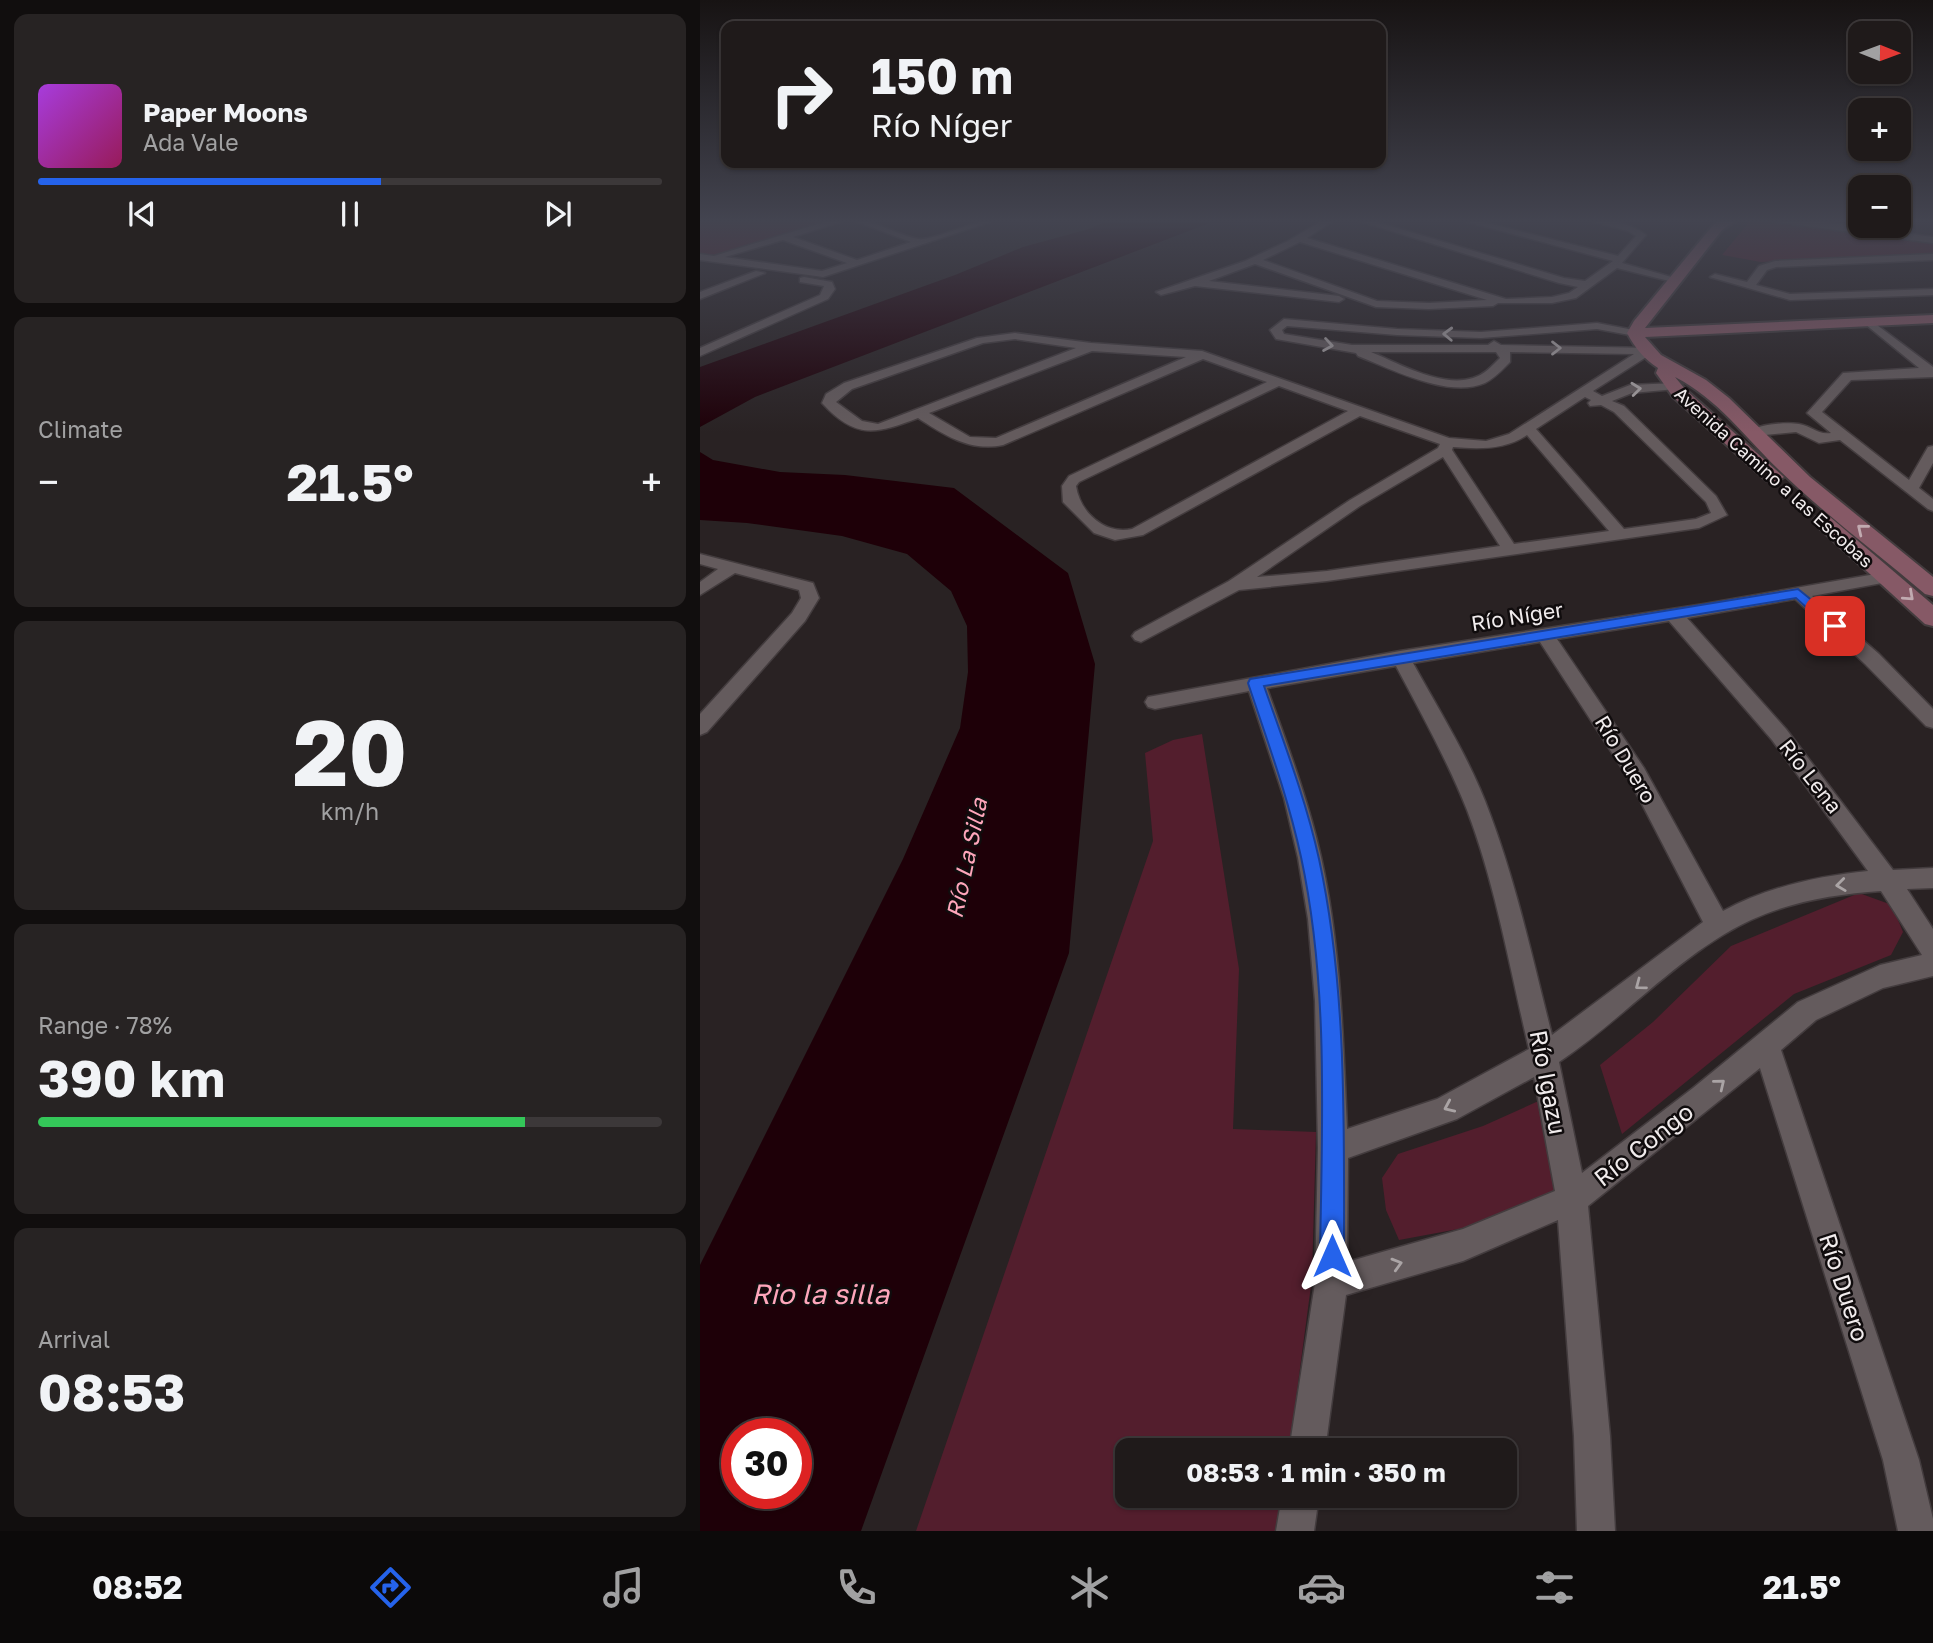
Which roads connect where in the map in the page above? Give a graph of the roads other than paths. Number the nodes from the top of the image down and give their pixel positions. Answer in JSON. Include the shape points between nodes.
{"nodes":[{"id":1,"x":829,"y":290,"type":"edge"},
{"id":2,"x":1167,"y":290,"type":"edge"},
{"id":3,"x":1259,"y":290,"type":"edge"},
{"id":4,"x":1338,"y":290,"type":"edge"},
{"id":5,"x":1468,"y":290,"type":"edge"},
{"id":6,"x":1579,"y":290,"type":"edge"},
{"id":7,"x":1661,"y":290,"type":"edge"},
{"id":8,"x":1769,"y":290,"type":"edge"},
{"id":9,"x":1161,"y":292,"type":"dead end"},
{"id":10,"x":1933,"y":292,"type":"edge"},
{"id":11,"x":1505,"y":302,"type":"junction"},
{"id":12,"x":1376,"y":304,"type":"junction"},
{"id":13,"x":1933,"y":319,"type":"edge"},
{"id":14,"x":1886,"y":321,"type":"junction"},
{"id":15,"x":1869,"y":322,"type":"junction"},
{"id":16,"x":1635,"y":333,"type":"junction"},
{"id":17,"x":1481,"y":335,"type":"junction"},
{"id":18,"x":1915,"y":339,"type":"junction"},
{"id":19,"x":1892,"y":340,"type":"junction"},
{"id":20,"x":1866,"y":341,"type":"dead end"},
{"id":21,"x":1091,"y":347,"type":"junction"},
{"id":22,"x":1352,"y":349,"type":"junction"},
{"id":23,"x":1499,"y":349,"type":"junction"},
{"id":24,"x":1647,"y":351,"type":"junction"},
{"id":25,"x":700,"y":352,"type":"edge"},
{"id":26,"x":1194,"y":357,"type":"junction"},
{"id":27,"x":1671,"y":368,"type":"junction"},
{"id":28,"x":1932,"y":368,"type":"edge"},
{"id":29,"x":1273,"y":384,"type":"junction"},
{"id":30,"x":1585,"y":392,"type":"junction"},
{"id":31,"x":1601,"y":399,"type":"junction"},
{"id":32,"x":921,"y":414,"type":"junction"},
{"id":33,"x":1355,"y":414,"type":"junction"},
{"id":34,"x":1755,"y":432,"type":"junction"},
{"id":35,"x":1532,"y":433,"type":"junction"},
{"id":36,"x":1842,"y":436,"type":"junction"},
{"id":37,"x":1446,"y":446,"type":"junction"},
{"id":38,"x":1933,"y":450,"type":"edge"},
{"id":39,"x":1911,"y":489,"type":"junction"},
{"id":40,"x":1933,"y":506,"type":"edge"},
{"id":41,"x":1619,"y":533,"type":"junction"},
{"id":42,"x":1510,"y":550,"type":"junction"},
{"id":43,"x":700,"y":559,"type":"edge"},
{"id":44,"x":733,"y":566,"type":"junction"},
{"id":45,"x":1887,"y":577,"type":"junction"},
{"id":46,"x":1235,"y":585,"type":"junction"},
{"id":47,"x":1932,"y":587,"type":"edge"},
{"id":48,"x":700,"y":590,"type":"edge"},
{"id":49,"x":1798,"y":593,"type":"junction"},
{"id":50,"x":1674,"y":615,"type":"junction"},
{"id":51,"x":1933,"y":618,"type":"edge"},
{"id":52,"x":1545,"y":635,"type":"junction"},
{"id":53,"x":1141,"y":636,"type":"dead end"},
{"id":54,"x":1400,"y":657,"type":"junction"},
{"id":55,"x":1256,"y":683,"type":"junction"},
{"id":56,"x":1155,"y":702,"type":"dead end"},
{"id":57,"x":1933,"y":721,"type":"edge"},
{"id":58,"x":700,"y":727,"type":"edge"},
{"id":59,"x":1933,"y":878,"type":"edge"},
{"id":60,"x":1888,"y":879,"type":"junction"},
{"id":61,"x":1718,"y":926,"type":"junction"},
{"id":62,"x":1933,"y":950,"type":"edge"},
{"id":63,"x":1933,"y":964,"type":"edge"},
{"id":64,"x":1766,"y":1046,"type":"junction"},
{"id":65,"x":1544,"y":1056,"type":"junction"},
{"id":66,"x":1332,"y":1148,"type":"junction"},
{"id":67,"x":1572,"y":1199,"type":"junction"},
{"id":68,"x":1331,"y":1283,"type":"junction"},
{"id":69,"x":1309,"y":1438,"type":"edge"},
{"id":70,"x":1299,"y":1508,"type":"edge"},
{"id":71,"x":1295,"y":1531,"type":"edge"},
{"id":72,"x":1596,"y":1531,"type":"edge"},
{"id":73,"x":1917,"y":1531,"type":"edge"}],
"edges":[{"from":1,"to":25,"type":"street","via":[[824,297]]},
{"from":2,"to":9,"type":"street"},
{"from":3,"to":12,"type":"street"},
{"from":4,"to":12,"type":"street"},
{"from":5,"to":11,"type":"street"},
{"from":6,"to":11,"type":"street","via":[[1552,300]]},
{"from":7,"to":16,"type":"street"},
{"from":8,"to":10,"type":"street","via":[[1802,298]]},
{"from":11,"to":12,"type":"street"},
{"from":13,"to":14,"type":"street"},
{"from":14,"to":15,"type":"street"},
{"from":14,"to":18,"type":"street"},
{"from":15,"to":16,"type":"street"},
{"from":15,"to":19,"type":"street"},
{"from":16,"to":17,"type":"street","via":[[1597,326]]},
{"from":16,"to":24,"type":"street"},
{"from":17,"to":22,"type":"street","one_way":true,"via":[[1284,322],[1276,330],[1280,337]]},
{"from":17,"to":23,"type":"street"},
{"from":18,"to":19,"type":"street"},
{"from":18,"to":28,"type":"street"},
{"from":19,"to":20,"type":"street"},
{"from":19,"to":28,"type":"street"},
{"from":21,"to":26,"type":"street"},
{"from":21,"to":32,"type":"street"},
{"from":21,"to":32,"type":"street","via":[[1015,337],[981,340],[848,386],[831,397],[830,403],[866,427],[892,425]]},
{"from":22,"to":23,"type":"street"},
{"from":22,"to":23,"type":"street","via":[[1402,370],[1463,383],[1491,374],[1506,359]]},
{"from":23,"to":24,"type":"street","one_way":true},
{"from":24,"to":27,"type":"street"},
{"from":24,"to":30,"type":"street"},
{"from":26,"to":29,"type":"street"},
{"from":26,"to":32,"type":"street","via":[[998,442],[967,442]]},
{"from":31,"to":27,"type":"street","one_way":true},
{"from":27,"to":34,"type":"street","name":"Avenida Camino a las Escobas","via":[[1699,383]]},
{"from":27,"to":45,"type":"street","name":"Avenida Camino a las Escobas"},
{"from":28,"to":36,"type":"street","via":[[1847,376],[1814,413]]},
{"from":29,"to":33,"type":"street"},
{"from":29,"to":33,"type":"street","via":[[1074,479],[1069,486],[1070,502],[1098,531],[1129,535]]},
{"from":30,"to":31,"type":"street"},
{"from":30,"to":35,"type":"street"},
{"from":31,"to":35,"type":"street"},
{"from":31,"to":41,"type":"street","via":[[1619,409],[1711,499],[1719,515],[1709,521]]},
{"from":33,"to":37,"type":"street"},
{"from":34,"to":36,"type":"street","via":[[1799,428],[1819,439]]},
{"from":47,"to":34,"type":"street","name":"Avenida Camino a las Escobas","one_way":true,"via":[[1786,466]]},
{"from":35,"to":37,"type":"street","via":[[1509,451],[1466,454]]},
{"from":35,"to":41,"type":"street"},
{"from":36,"to":39,"type":"street"},
{"from":37,"to":42,"type":"street"},
{"from":37,"to":46,"type":"street"},
{"from":38,"to":39,"type":"street"},
{"from":39,"to":40,"type":"street"},
{"from":41,"to":42,"type":"street"},
{"from":42,"to":46,"type":"street"},
{"from":43,"to":44,"type":"street"},
{"from":44,"to":48,"type":"street"},
{"from":44,"to":58,"type":"street","via":[[807,587],[810,598],[799,617]]},
{"from":45,"to":49,"type":"street","name":"Río Níger"},
{"from":45,"to":51,"type":"street","name":"Avenida Camino a las Escobas","one_way":true},
{"from":46,"to":53,"type":"street"},
{"from":49,"to":50,"type":"street","name":"Río Níger"},
{"from":49,"to":57,"type":"street"},
{"from":50,"to":52,"type":"street","name":"Río Níger"},
{"from":50,"to":60,"type":"street","name":"Río Lena","via":[[1759,709]]},
{"from":52,"to":54,"type":"street","name":"Río Níger"},
{"from":52,"to":61,"type":"street","name":"Río Duero","via":[[1637,774]]},
{"from":54,"to":55,"type":"street","name":"Río Níger"},
{"from":54,"to":65,"type":"street","name":"Río Igazu","via":[[1458,762],[1479,813]]},
{"from":55,"to":56,"type":"street","name":"Río Níger"},
{"from":55,"to":66,"type":"street","via":[[1295,798],[1320,919],[1328,1001]]},
{"from":59,"to":60,"type":"street"},
{"from":60,"to":61,"type":"street","one_way":true,"via":[[1820,887],[1752,909]]},
{"from":60,"to":62,"type":"street","name":"Río Lena"},
{"from":61,"to":65,"type":"street","one_way":true},
{"from":63,"to":64,"type":"street","name":"Río Congo","via":[[1844,992],[1807,1012]]},
{"from":67,"to":64,"type":"street","name":"Río Congo","one_way":true},
{"from":64,"to":73,"type":"street","name":"Río Duero","via":[[1901,1460]]},
{"from":65,"to":66,"type":"street","one_way":true,"via":[[1466,1100]]},
{"from":65,"to":67,"type":"street","name":"Río Igazu"},
{"from":66,"to":68,"type":"street"},
{"from":68,"to":67,"type":"street","name":"Río Congo","one_way":true,"via":[[1463,1245]]},
{"from":67,"to":72,"type":"street","name":"Río Igazu"},
{"from":68,"to":69,"type":"street"},
{"from":70,"to":71,"type":"street"}]}
